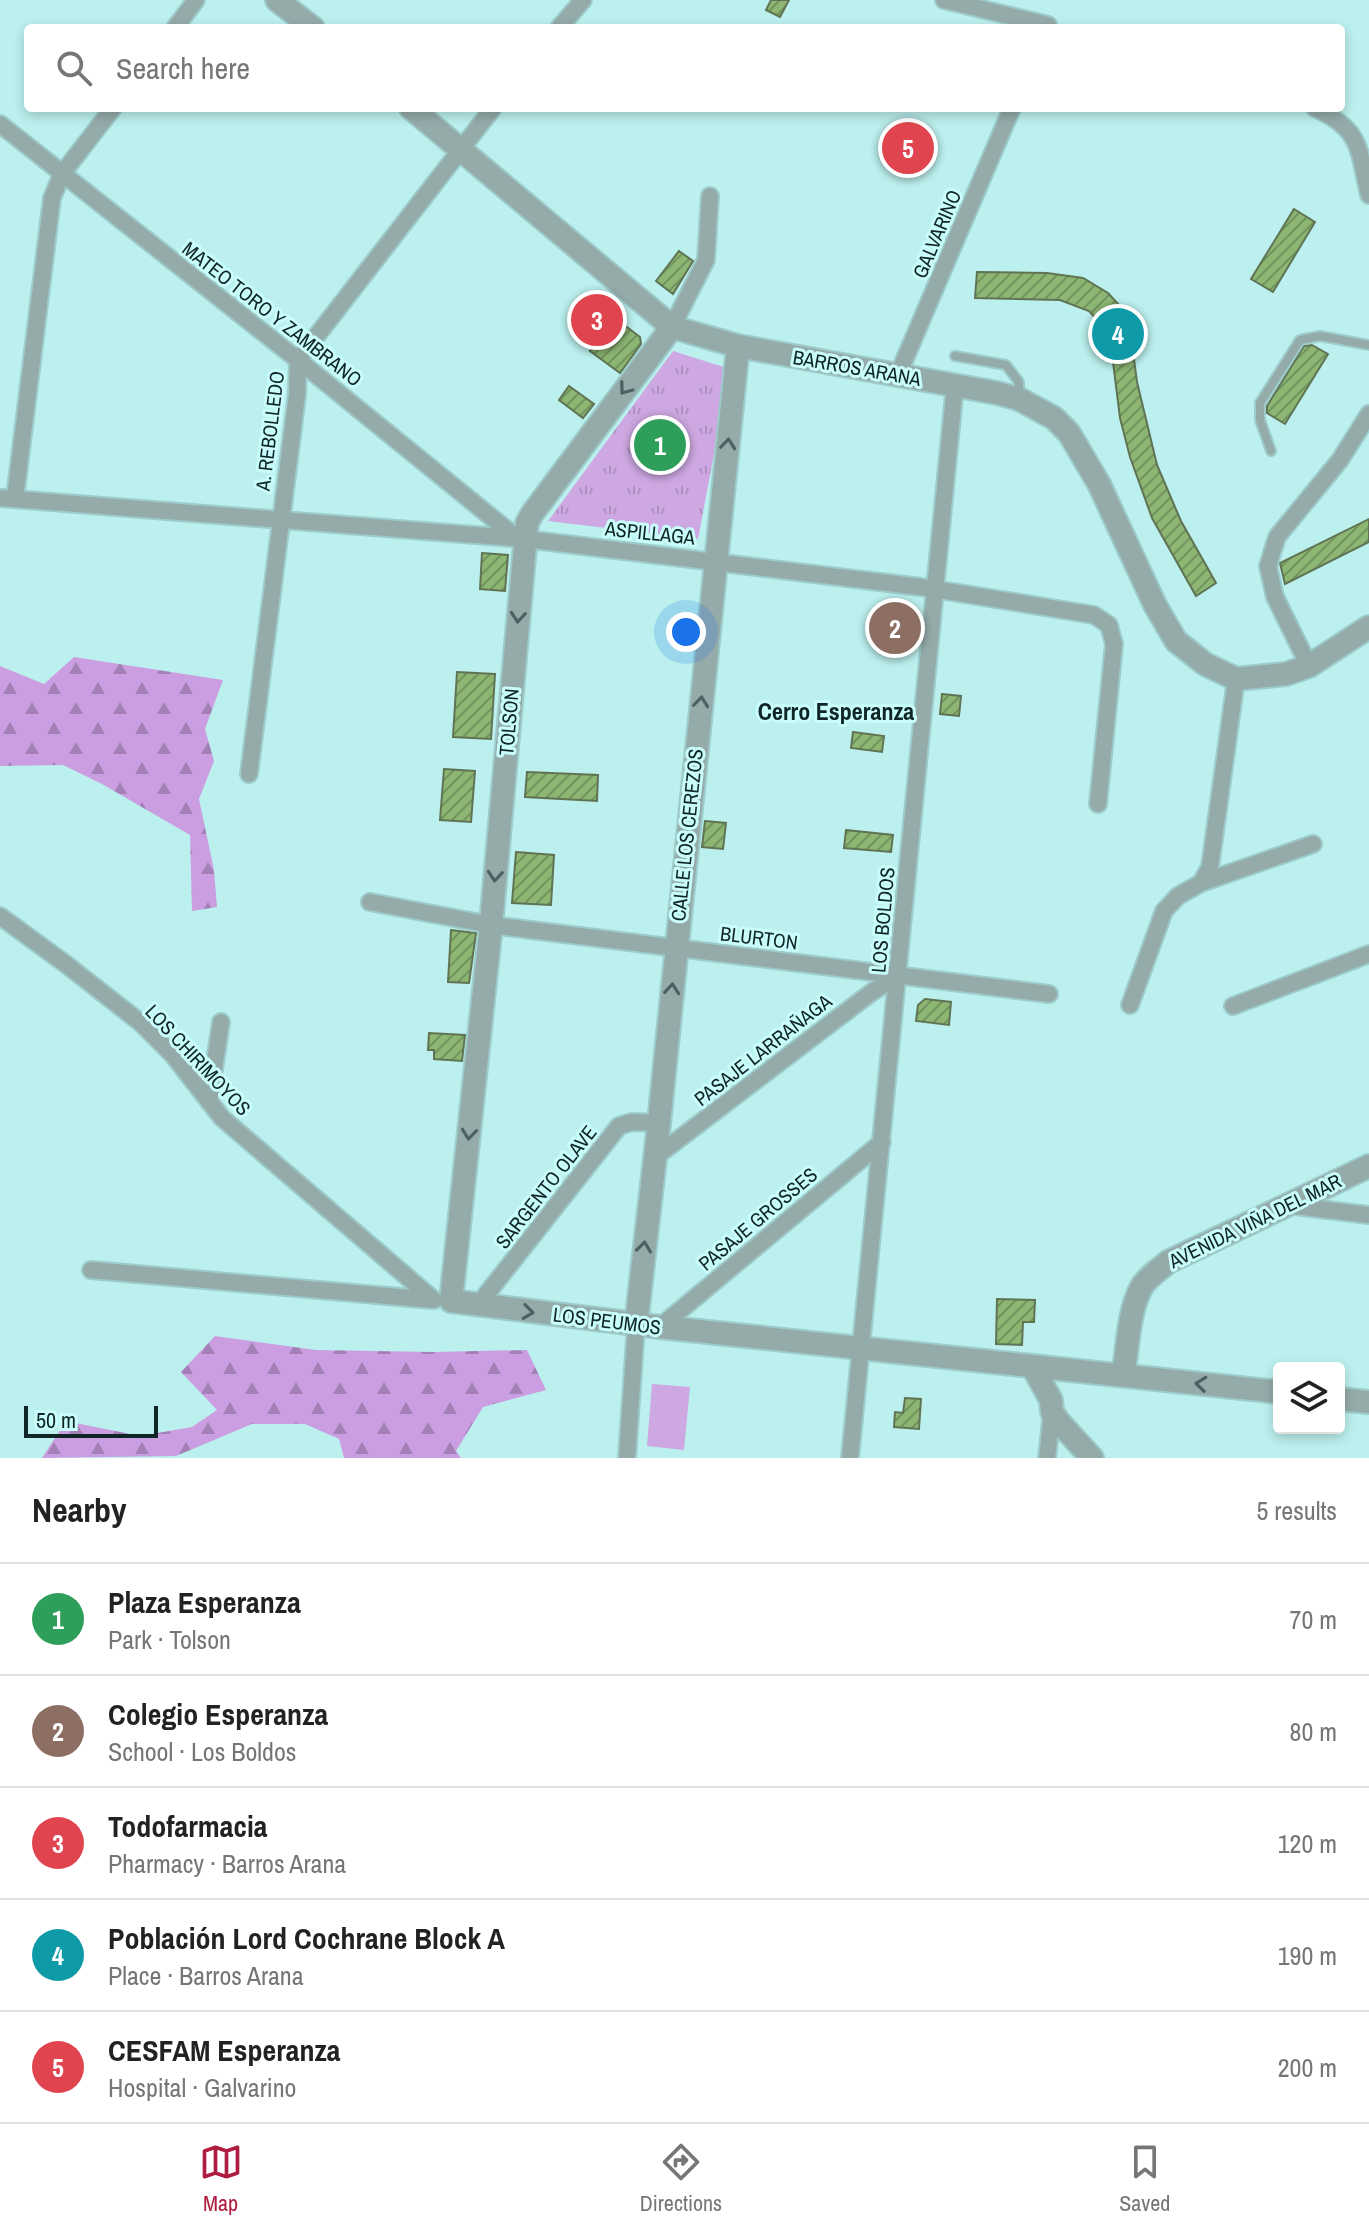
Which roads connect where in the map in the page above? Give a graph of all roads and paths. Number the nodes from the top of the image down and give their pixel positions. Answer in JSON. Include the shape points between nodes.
{"nodes":[{"id":1,"x":196,"y":0,"type":"edge"},
{"id":2,"x":277,"y":0,"type":"edge"},
{"id":3,"x":583,"y":0,"type":"edge"},
{"id":4,"x":944,"y":0,"type":"edge"},
{"id":5,"x":178,"y":24,"type":"edge"},
{"id":6,"x":308,"y":24,"type":"edge"},
{"id":7,"x":562,"y":24,"type":"edge"},
{"id":8,"x":1039,"y":24,"type":"edge"},
{"id":9,"x":110,"y":112,"type":"edge"},
{"id":10,"x":416,"y":112,"type":"edge"},
{"id":11,"x":490,"y":112,"type":"edge"},
{"id":12,"x":1010,"y":112,"type":"edge"},
{"id":13,"x":1324,"y":112,"type":"edge"},
{"id":14,"x":0,"y":124,"type":"edge"},
{"id":15,"x":459,"y":148,"type":"junction"},
{"id":16,"x":1364,"y":153,"type":"edge"},
{"id":17,"x":62,"y":174,"type":"junction"},
{"id":18,"x":1369,"y":195,"type":"edge"},
{"id":19,"x":710,"y":196,"type":"dead end"},
{"id":20,"x":672,"y":327,"type":"junction"},
{"id":21,"x":1369,"y":345,"type":"edge"},
{"id":22,"x":738,"y":346,"type":"junction"},
{"id":23,"x":955,"y":356,"type":"dead end"},
{"id":24,"x":298,"y":360,"type":"junction"},
{"id":25,"x":898,"y":375,"type":"junction"},
{"id":26,"x":955,"y":385,"type":"junction"},
{"id":27,"x":1019,"y":399,"type":"junction"},
{"id":28,"x":1369,"y":414,"type":"edge"},
{"id":29,"x":1271,"y":451,"type":"dead end"},
{"id":30,"x":7,"y":498,"type":"edge"},
{"id":31,"x":280,"y":519,"type":"junction"},
{"id":32,"x":521,"y":538,"type":"junction"},
{"id":33,"x":715,"y":561,"type":"junction"},
{"id":34,"x":934,"y":589,"type":"junction"},
{"id":35,"x":1369,"y":627,"type":"edge"},
{"id":36,"x":1309,"y":666,"type":"junction"},
{"id":37,"x":1236,"y":679,"type":"junction"},
{"id":38,"x":249,"y":774,"type":"dead end"},
{"id":39,"x":1098,"y":804,"type":"dead end"},
{"id":40,"x":1313,"y":844,"type":"dead end"},
{"id":41,"x":1201,"y":883,"type":"junction"},
{"id":42,"x":370,"y":902,"type":"dead end"},
{"id":43,"x":0,"y":916,"type":"edge"},
{"id":44,"x":491,"y":925,"type":"junction"},
{"id":45,"x":676,"y":949,"type":"junction"},
{"id":46,"x":1369,"y":954,"type":"edge"},
{"id":47,"x":897,"y":976,"type":"junction"},
{"id":48,"x":1049,"y":994,"type":"dead end"},
{"id":49,"x":1130,"y":1005,"type":"dead end"},
{"id":50,"x":1233,"y":1006,"type":"dead end"},
{"id":51,"x":221,"y":1022,"type":"dead end"},
{"id":52,"x":209,"y":1102,"type":"junction"},
{"id":53,"x":659,"y":1123,"type":"junction"},
{"id":54,"x":882,"y":1142,"type":"junction"},
{"id":55,"x":654,"y":1158,"type":"junction"},
{"id":56,"x":1369,"y":1166,"type":"edge"},
{"id":57,"x":1285,"y":1205,"type":"junction"},
{"id":58,"x":1369,"y":1215,"type":"edge"},
{"id":59,"x":91,"y":1270,"type":"dead end"},
{"id":60,"x":442,"y":1301,"type":"junction"},
{"id":61,"x":478,"y":1305,"type":"junction"},
{"id":62,"x":636,"y":1325,"type":"junction"},
{"id":63,"x":660,"y":1327,"type":"junction"},
{"id":64,"x":861,"y":1348,"type":"junction"},
{"id":65,"x":1032,"y":1366,"type":"junction"},
{"id":66,"x":1066,"y":1370,"type":"junction"},
{"id":67,"x":1123,"y":1375,"type":"junction"},
{"id":68,"x":1273,"y":1391,"type":"edge"},
{"id":69,"x":1345,"y":1400,"type":"edge"},
{"id":70,"x":1369,"y":1402,"type":"edge"},
{"id":71,"x":1052,"y":1406,"type":"junction"},
{"id":72,"x":627,"y":1458,"type":"edge"},
{"id":73,"x":850,"y":1458,"type":"edge"},
{"id":74,"x":1047,"y":1458,"type":"edge"},
{"id":75,"x":1092,"y":1458,"type":"edge"}],
"edges":[{"from":1,"to":5,"type":"street"},
{"from":2,"to":6,"type":"street"},
{"from":3,"to":7,"type":"street"},
{"from":4,"to":8,"type":"street"},
{"from":9,"to":17,"type":"street"},
{"from":10,"to":15,"type":"street","name":"BARROS ARANA"},
{"from":11,"to":15,"type":"street","name":"A. REBOLLEDO"},
{"from":12,"to":25,"type":"street","name":"GALVARINO"},
{"from":13,"to":16,"type":"street","via":[[1351,129]]},
{"from":14,"to":17,"type":"street","name":"MATEO TORO Y ZAMBRANO"},
{"from":15,"to":20,"type":"street","name":"BARROS ARANA"},
{"from":15,"to":24,"type":"street","name":"A. REBOLLEDO"},
{"from":16,"to":18,"type":"street"},
{"from":17,"to":24,"type":"street","name":"MATEO TORO Y ZAMBRANO"},
{"from":17,"to":30,"type":"street","via":[[48,218]]},
{"from":19,"to":20,"type":"street","name":"TOLSON","via":[[706,260]]},
{"from":20,"to":22,"type":"street","name":"BARROS ARANA"},
{"from":20,"to":32,"type":"street","name":"TOLSON","one_way":true,"via":[[532,514]]},
{"from":21,"to":29,"type":"lane","via":[[1320,336],[1300,340],[1260,403]]},
{"from":22,"to":25,"type":"street","name":"BARROS ARANA"},
{"from":33,"to":22,"type":"street","name":"CALLE LOS CEREZOS","one_way":true},
{"from":23,"to":27,"type":"lane","via":[[1006,365],[1019,382]]},
{"from":24,"to":31,"type":"street","name":"A. REBOLLEDO"},
{"from":24,"to":32,"type":"street","name":"MATEO TORO Y ZAMBRANO"},
{"from":25,"to":26,"type":"street","name":"BARROS ARANA"},
{"from":26,"to":27,"type":"street","name":"BARROS ARANA"},
{"from":26,"to":34,"type":"street","name":"LOS BOLDOS"},
{"from":27,"to":37,"type":"street","name":"BARROS ARANA","via":[[1069,433],[1176,641]]},
{"from":28,"to":36,"type":"street","via":[[1340,460],[1277,537],[1268,566],[1275,597]]},
{"from":30,"to":31,"type":"street","name":"ASPILLAGA"},
{"from":31,"to":32,"type":"street","name":"ASPILLAGA"},
{"from":31,"to":38,"type":"street","name":"A. REBOLLEDO"},
{"from":32,"to":33,"type":"street","name":"ASPILLAGA"},
{"from":32,"to":44,"type":"street","name":"TOLSON","one_way":true},
{"from":33,"to":34,"type":"street","name":"ASPILLAGA"},
{"from":45,"to":33,"type":"street","name":"CALLE LOS CEREZOS","one_way":true},
{"from":34,"to":39,"type":"street","name":"ASPILLAGA","via":[[1094,615],[1109,625],[1114,644]]},
{"from":34,"to":47,"type":"street","name":"LOS BOLDOS"},
{"from":35,"to":36,"type":"street"},
{"from":36,"to":37,"type":"street"},
{"from":37,"to":41,"type":"street","via":[[1210,867]]},
{"from":40,"to":41,"type":"street"},
{"from":41,"to":49,"type":"street","via":[[1164,911]]},
{"from":42,"to":44,"type":"street","name":"BLURTON"},
{"from":43,"to":52,"type":"street","name":"LOS CHIRIMOYOS","via":[[141,1023]]},
{"from":44,"to":45,"type":"street","name":"BLURTON"},
{"from":44,"to":60,"type":"street","name":"TOLSON","one_way":true},
{"from":45,"to":47,"type":"street","name":"BLURTON"},
{"from":53,"to":45,"type":"street","name":"CALLE LOS CEREZOS","one_way":true},
{"from":46,"to":50,"type":"street"},
{"from":47,"to":48,"type":"street","name":"BLURTON"},
{"from":47,"to":54,"type":"street","name":"LOS BOLDOS"},
{"from":47,"to":55,"type":"street","name":"PASAJE LARRAÑAGA"},
{"from":51,"to":52,"type":"street"},
{"from":52,"to":60,"type":"street","name":"LOS CHIRIMOYOS"},
{"from":53,"to":55,"type":"street","name":"CALLE LOS CEREZOS"},
{"from":53,"to":61,"type":"street","name":"SARGENTO OLAVE","via":[[619,1126]]},
{"from":54,"to":63,"type":"street","name":"PASAJE GROSSES"},
{"from":54,"to":64,"type":"street","name":"LOS BOLDOS"},
{"from":62,"to":55,"type":"street","name":"CALLE LOS CEREZOS","one_way":true},
{"from":56,"to":57,"type":"street","name":"AVENIDA VIÑA DEL MAR"},
{"from":57,"to":58,"type":"street"},
{"from":57,"to":67,"type":"street","name":"AVENIDA VIÑA DEL MAR","via":[[1153,1274],[1141,1287],[1135,1306]]},
{"from":59,"to":60,"type":"street","name":"LOS PEUMOS"},
{"from":60,"to":61,"type":"street","name":"LOS PEUMOS"},
{"from":61,"to":62,"type":"street","name":"LOS PEUMOS","one_way":true},
{"from":62,"to":63,"type":"street","name":"LOS PEUMOS"},
{"from":62,"to":72,"type":"street"},
{"from":63,"to":64,"type":"street","name":"LOS PEUMOS"},
{"from":64,"to":65,"type":"street","name":"LOS PEUMOS"},
{"from":64,"to":73,"type":"street","name":"LOS BOLDOS"},
{"from":65,"to":66,"type":"street","name":"LOS PEUMOS"},
{"from":65,"to":71,"type":"street"},
{"from":66,"to":67,"type":"street","name":"LOS PEUMOS"},
{"from":66,"to":71,"type":"street"},
{"from":68,"to":67,"type":"street","name":"LOS PEUMOS","one_way":true},
{"from":69,"to":70,"type":"street"},
{"from":71,"to":74,"type":"street"},
{"from":71,"to":75,"type":"street"}]}
